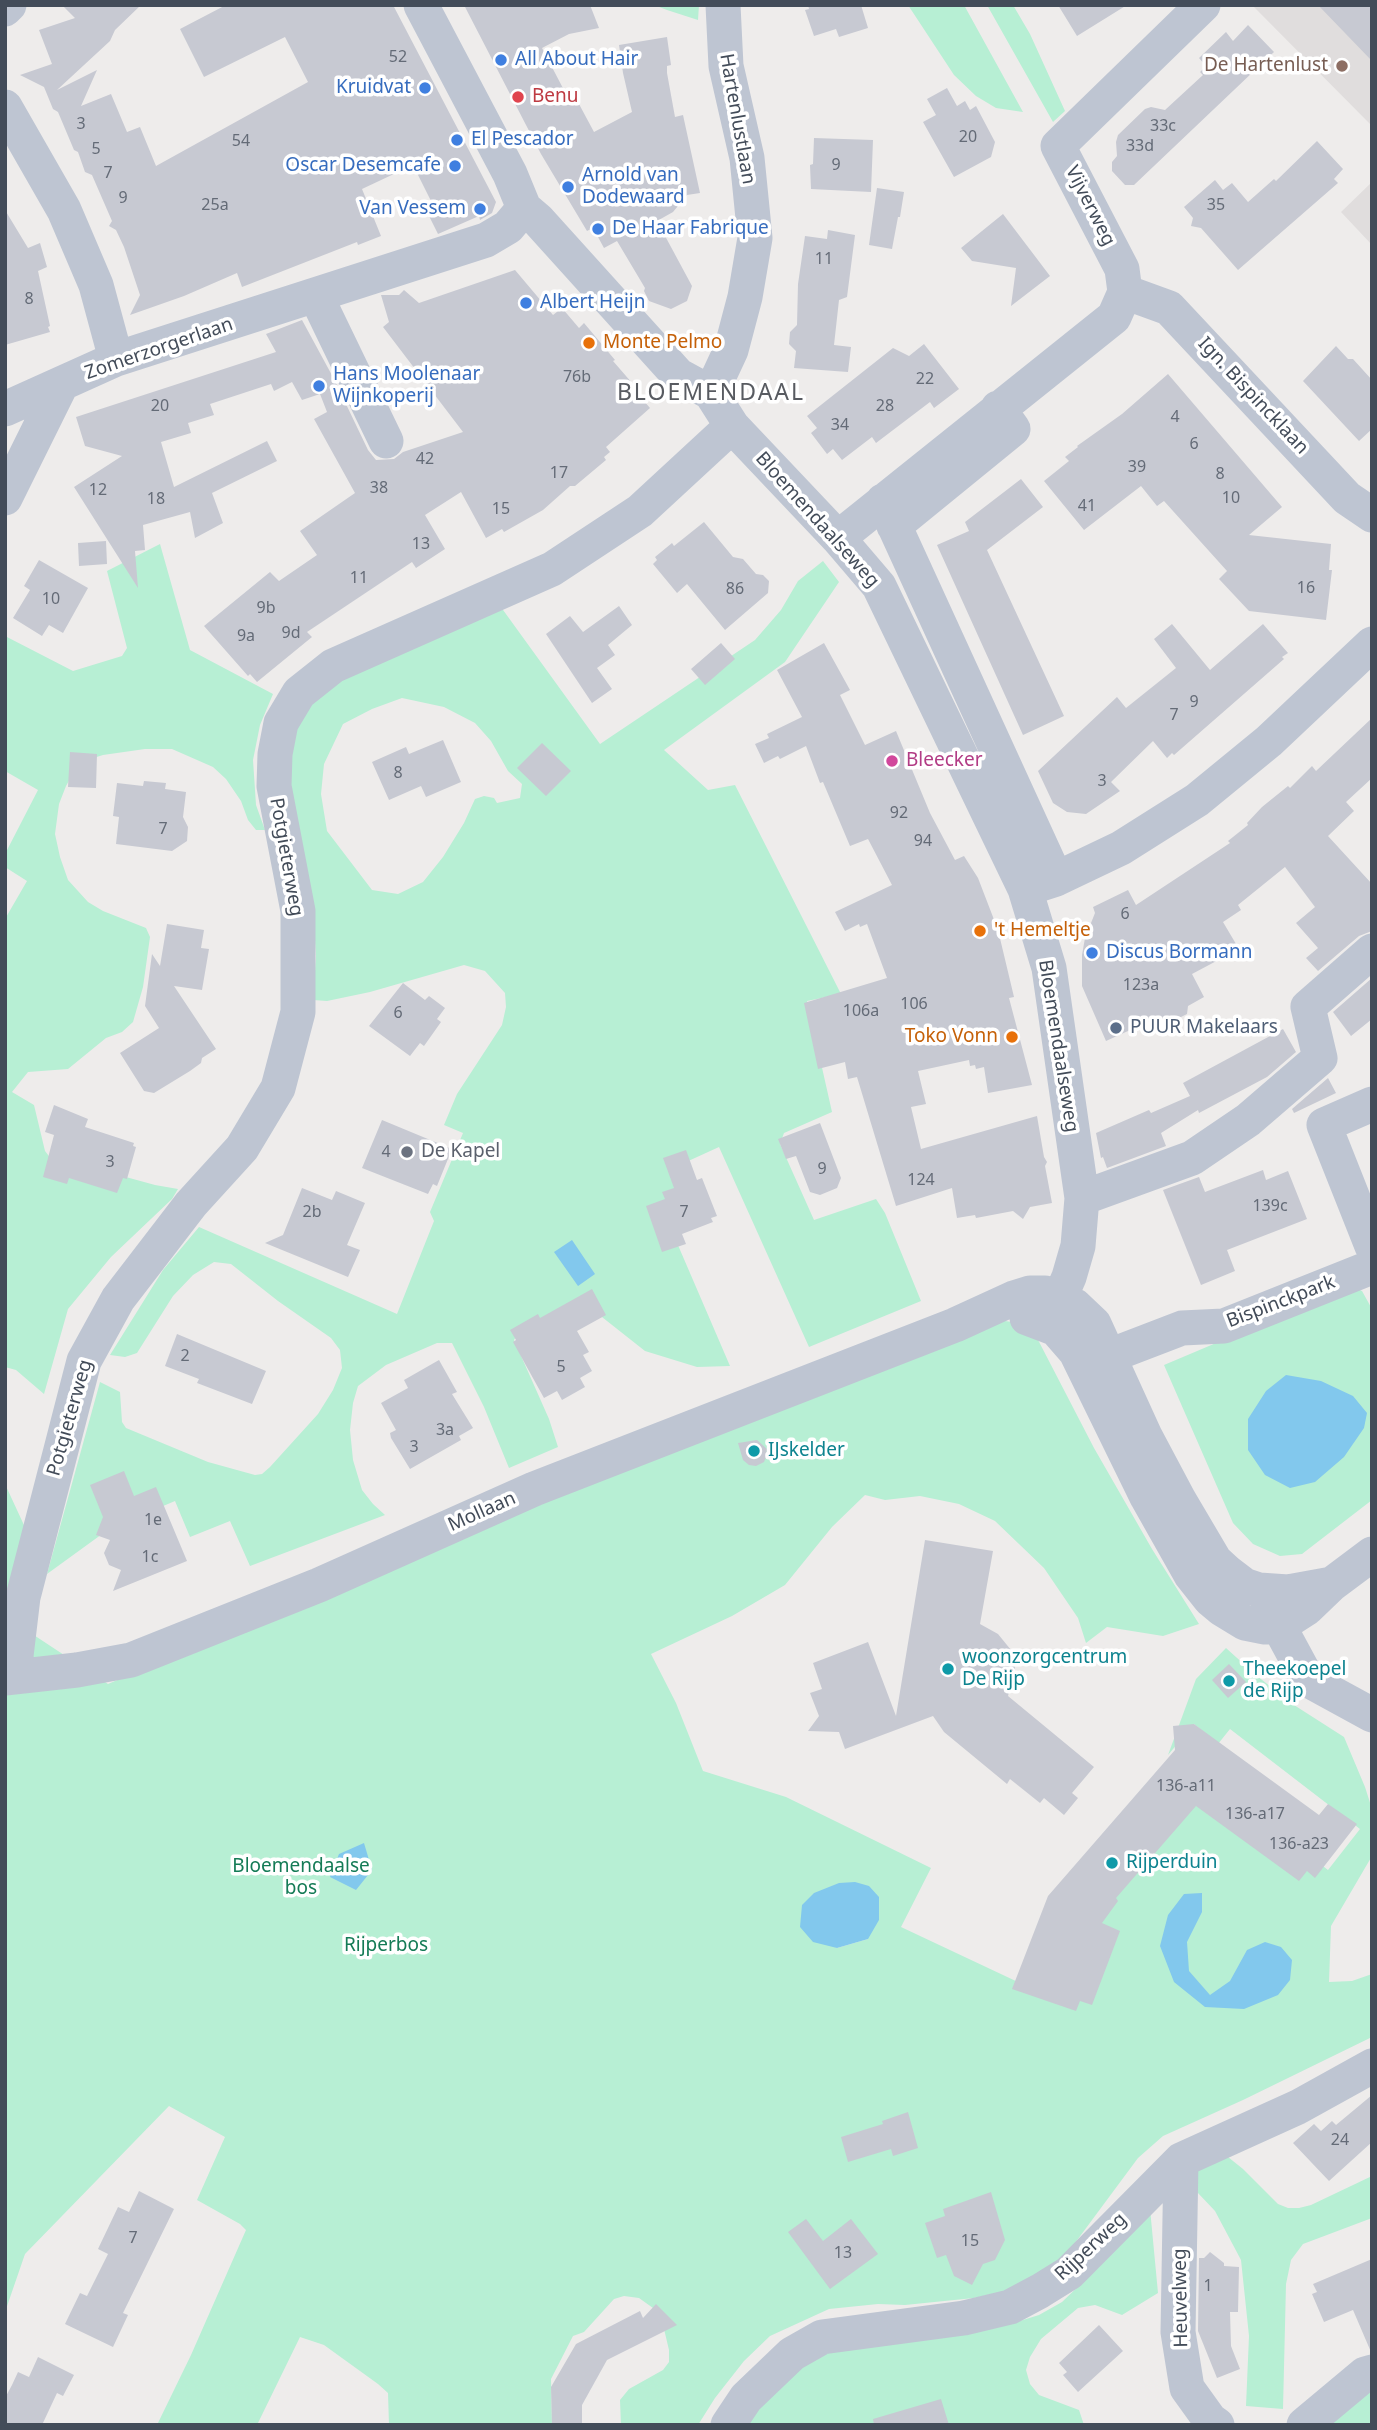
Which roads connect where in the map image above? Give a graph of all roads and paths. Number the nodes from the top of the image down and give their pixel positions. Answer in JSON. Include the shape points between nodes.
{"nodes":[{"id":1,"x":421,"y":5,"type":"edge"},
{"id":2,"x":723,"y":5,"type":"edge"},
{"id":3,"x":1203,"y":5,"type":"edge"},
{"id":4,"x":5,"y":107,"type":"edge"},
{"id":5,"x":524,"y":208,"type":"junction"},
{"id":6,"x":1125,"y":292,"type":"junction"},
{"id":7,"x":316,"y":296,"type":"junction"},
{"id":8,"x":116,"y":359,"type":"junction"},
{"id":9,"x":61,"y":385,"type":"junction"},
{"id":10,"x":710,"y":393,"type":"junction"},
{"id":11,"x":5,"y":409,"type":"edge"},
{"id":12,"x":732,"y":426,"type":"junction"},
{"id":13,"x":386,"y":441,"type":"dead end"},
{"id":14,"x":10,"y":474,"type":"edge"},
{"id":15,"x":888,"y":514,"type":"junction"},
{"id":16,"x":1372,"y":516,"type":"edge"},
{"id":17,"x":838,"y":538,"type":"junction"},
{"id":18,"x":1372,"y":644,"type":"edge"},
{"id":19,"x":1041,"y":884,"type":"junction"},
{"id":20,"x":1372,"y":951,"type":"edge"},
{"id":21,"x":1372,"y":1104,"type":"edge"},
{"id":22,"x":1082,"y":1198,"type":"junction"},
{"id":23,"x":1372,"y":1246,"type":"edge"},
{"id":24,"x":1372,"y":1267,"type":"edge"},
{"id":25,"x":1055,"y":1312,"type":"junction"},
{"id":26,"x":1109,"y":1356,"type":"junction"},
{"id":27,"x":1372,"y":1554,"type":"edge"},
{"id":28,"x":1332,"y":1584,"type":"junction"},
{"id":29,"x":1259,"y":1590,"type":"junction"},
{"id":30,"x":1279,"y":1626,"type":"junction"},
{"id":31,"x":11,"y":1677,"type":"edge"},
{"id":32,"x":1372,"y":1715,"type":"edge"},
{"id":33,"x":1372,"y":2066,"type":"edge"},
{"id":34,"x":1181,"y":2160,"type":"junction"},
{"id":35,"x":1372,"y":2372,"type":"edge"},
{"id":36,"x":728,"y":2425,"type":"edge"},
{"id":37,"x":1217,"y":2425,"type":"edge"},
{"id":38,"x":1304,"y":2425,"type":"edge"}],
"edges":[{"from":1,"to":5,"type":"street","name":"Bloemendaalseweg"},
{"from":2,"to":10,"type":"street","name":"Hartenlustlaan","via":[[726,66],[747,158],[755,238],[732,350]]},
{"from":3,"to":6,"type":"street","name":"Vijverweg","via":[[1058,146],[1122,270]]},
{"from":4,"to":8,"type":"street","via":[[64,210],[96,285]]},
{"from":5,"to":7,"type":"street","name":"Zomerzorgerlaan","via":[[508,227],[486,240]]},
{"from":5,"to":10,"type":"street","name":"Bloemendaalseweg","via":[[678,375]]},
{"from":6,"to":15,"type":"street","via":[[1106,325],[998,408],[1013,429]]},
{"from":6,"to":16,"type":"street","name":"Ign. Bispincklaan","via":[[1169,308],[1347,498]]},
{"from":7,"to":8,"type":"street","name":"Zomerzorgerlaan"},
{"from":7,"to":13,"type":"street"},
{"from":8,"to":9,"type":"street","name":"Zomerzorgerlaan"},
{"from":9,"to":11,"type":"street","name":"Zomerzorgerlaan"},
{"from":9,"to":14,"type":"street"},
{"from":10,"to":12,"type":"street","name":"Bloemendaalseweg"},
{"from":12,"to":17,"type":"street","name":"Bloemendaalseweg"},
{"from":12,"to":31,"type":"street","name":"Potgieterweg","via":[[640,511],[552,569],[333,666],[299,693],[281,723],[274,786],[298,911],[298,1012],[278,1088],[242,1148],[118,1299],[85,1361],[23,1597]]},
{"from":15,"to":17,"type":"street"},
{"from":15,"to":19,"type":"street","name":"Bloemendaalseweg"},
{"from":17,"to":19,"type":"street","name":"Bloemendaalseweg","via":[[879,586]]},
{"from":18,"to":19,"type":"street","via":[[1269,741],[1197,800],[1121,848]]},
{"from":19,"to":22,"type":"street","name":"Bloemendaalseweg"},
{"from":20,"to":22,"type":"street","via":[[1308,1007],[1320,1058],[1248,1120],[1192,1158]]},
{"from":21,"to":23,"type":"street","via":[[1324,1125]]},
{"from":22,"to":25,"type":"street","name":"Bloemendaalseweg","via":[[1078,1246]]},
{"from":24,"to":26,"type":"street","name":"Bispinckpark","via":[[1224,1326],[1182,1328]]},
{"from":25,"to":26,"type":"street","via":[[1088,1317]]},
{"from":25,"to":30,"type":"street","via":[[1056,1329],[1076,1352],[1191,1575],[1210,1599],[1234,1617],[1256,1625]]},
{"from":25,"to":31,"type":"street","name":"Mollaan","via":[[1045,1293],[1014,1298],[534,1489],[319,1585],[131,1660]]},
{"from":26,"to":29,"type":"street","via":[[1151,1447],[1215,1561],[1244,1585]]},
{"from":27,"to":28,"type":"street"},
{"from":28,"to":29,"type":"street","via":[[1288,1592]]},
{"from":28,"to":30,"type":"street"},
{"from":29,"to":30,"type":"street"},
{"from":30,"to":32,"type":"street","via":[[1308,1680]]},
{"from":33,"to":34,"type":"street","name":"Rijperweg","via":[[1298,2108]]},
{"from":34,"to":36,"type":"street","name":"Rijperweg","via":[[1069,2273],[1040,2291],[1010,2307],[964,2318],[822,2337],[792,2354],[746,2398]]},
{"from":34,"to":37,"type":"street","name":"Heuvelweg","via":[[1178,2332],[1187,2388]]},
{"from":35,"to":38,"type":"street"}]}
